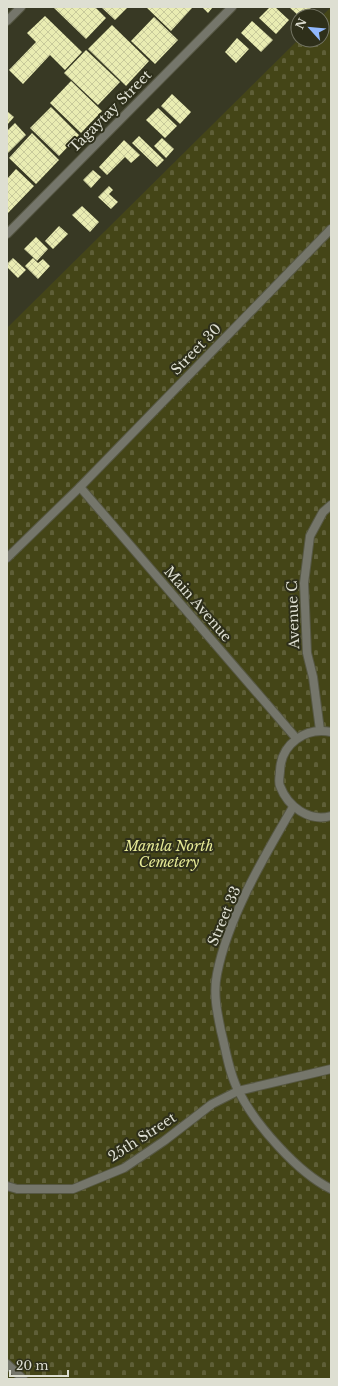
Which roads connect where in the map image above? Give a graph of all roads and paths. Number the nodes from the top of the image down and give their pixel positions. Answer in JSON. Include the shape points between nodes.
{"nodes":[{"id":1,"x":21,"y":7,"type":"edge"},
{"id":2,"x":232,"y":7,"type":"edge"},
{"id":3,"x":7,"y":21,"type":"edge"},
{"id":4,"x":331,"y":229,"type":"edge"},
{"id":5,"x":7,"y":234,"type":"edge"},
{"id":6,"x":80,"y":487,"type":"junction"},
{"id":7,"x":331,"y":505,"type":"edge"},
{"id":8,"x":7,"y":558,"type":"edge"},
{"id":9,"x":320,"y":730,"type":"junction"},
{"id":10,"x":331,"y":732,"type":"edge"},
{"id":11,"x":296,"y":738,"type":"junction"},
{"id":12,"x":293,"y":807,"type":"junction"},
{"id":13,"x":331,"y":816,"type":"edge"},
{"id":14,"x":331,"y":1069,"type":"edge"},
{"id":15,"x":238,"y":1091,"type":"junction"},
{"id":16,"x":7,"y":1186,"type":"edge"},
{"id":17,"x":331,"y":1189,"type":"edge"},
{"id":18,"x":7,"y":1364,"type":"edge"},
{"id":19,"x":23,"y":1379,"type":"edge"}],
"edges":[{"from":1,"to":3,"type":"street"},
{"from":2,"to":5,"type":"street","name":"Tagaytay Street"},
{"from":4,"to":6,"type":"street","name":"Street 30"},
{"from":6,"to":8,"type":"street","name":"Street 30"},
{"from":6,"to":11,"type":"street","name":"Main Avenue"},
{"from":7,"to":9,"type":"street","name":"Avenue C","via":[[323,512],[310,536],[304,583],[307,653]]},
{"from":9,"to":10,"type":"street"},
{"from":9,"to":11,"type":"street","via":[[307,732]]},
{"from":11,"to":12,"type":"street","via":[[280,759],[279,785]]},
{"from":12,"to":13,"type":"street","via":[[308,815],[324,818]]},
{"from":12,"to":15,"type":"street","name":"Street 33","via":[[231,924],[216,976],[215,1004]]},
{"from":14,"to":15,"type":"street","name":"25th Street"},
{"from":15,"to":16,"type":"street","name":"25th Street","via":[[212,1104],[124,1168],[73,1189]]},
{"from":15,"to":17,"type":"street","name":"Street 33","via":[[261,1126],[294,1162]]},
{"from":18,"to":19,"type":"street"}]}
